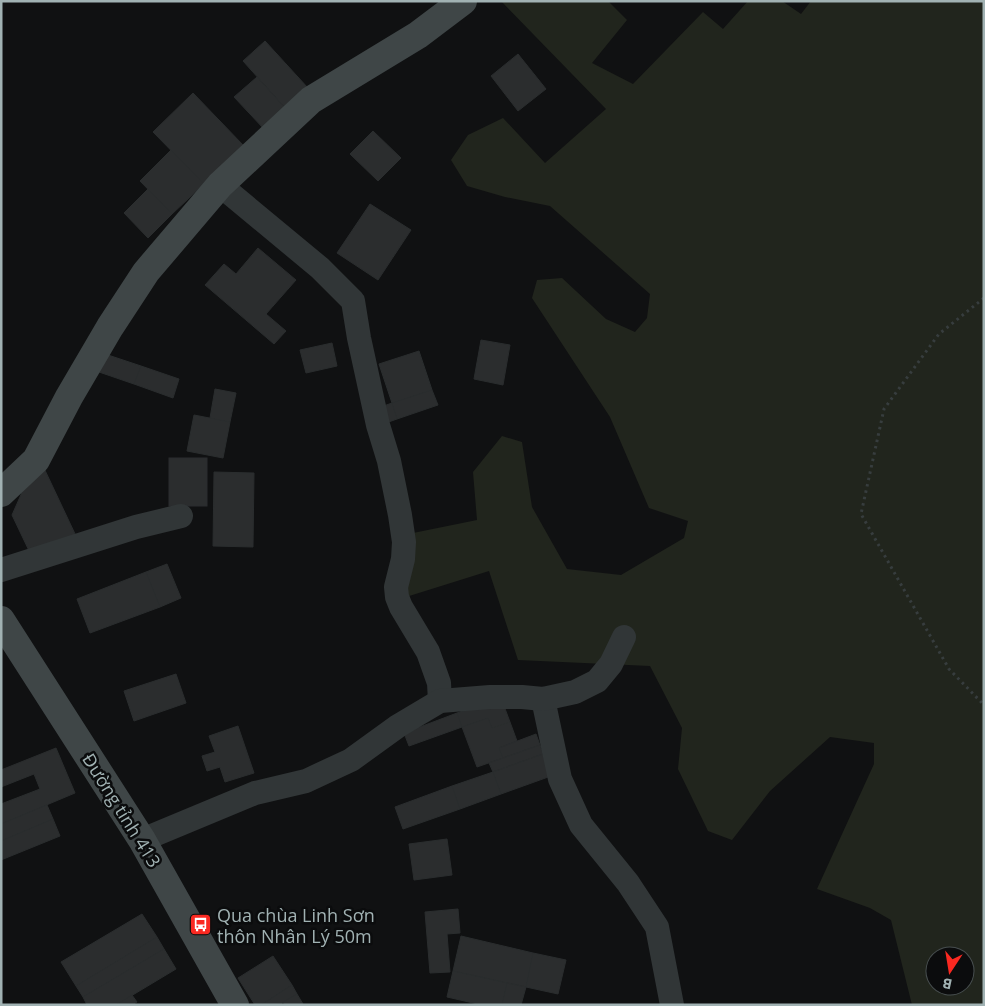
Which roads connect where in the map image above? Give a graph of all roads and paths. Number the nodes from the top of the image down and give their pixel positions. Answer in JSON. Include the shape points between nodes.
{"nodes":[{"id":1,"x":463,"y":1,"type":"edge"},
{"id":2,"x":220,"y":185,"type":"junction"},
{"id":3,"x":984,"y":298,"type":"edge"},
{"id":4,"x":1,"y":493,"type":"edge"},
{"id":5,"x":180,"y":516,"type":"dead end"},
{"id":6,"x":1,"y":570,"type":"edge"},
{"id":7,"x":1,"y":620,"type":"edge"},
{"id":8,"x":624,"y":637,"type":"dead end"},
{"id":9,"x":542,"y":699,"type":"junction"},
{"id":10,"x":440,"y":701,"type":"junction"},
{"id":11,"x":984,"y":705,"type":"edge"},
{"id":12,"x":142,"y":840,"type":"junction"},
{"id":13,"x":235,"y":1005,"type":"edge"},
{"id":14,"x":672,"y":1005,"type":"edge"}],
"edges":[{"from":1,"to":2,"type":"street","via":[[418,35],[311,100]]},
{"from":2,"to":4,"type":"street","via":[[146,272],[68,397],[36,460]]},
{"from":2,"to":10,"type":"street","via":[[320,268],[352,301],[400,515],[404,542],[397,598],[428,652],[439,683]]},
{"from":3,"to":11,"type":"path","via":[[939,334],[884,409],[861,514],[949,668]]},
{"from":5,"to":6,"type":"street"},
{"from":7,"to":12,"type":"street","name":"Đường tỉnh 413"},
{"from":8,"to":9,"type":"street","via":[[611,664],[597,681],[575,692]]},
{"from":9,"to":10,"type":"street","via":[[490,697]]},
{"from":9,"to":14,"type":"street","via":[[560,779],[581,825],[628,883],[657,928]]},
{"from":10,"to":12,"type":"street","via":[[351,760],[306,781],[255,793]]},
{"from":12,"to":13,"type":"street","name":"Đường tỉnh 413"}]}
